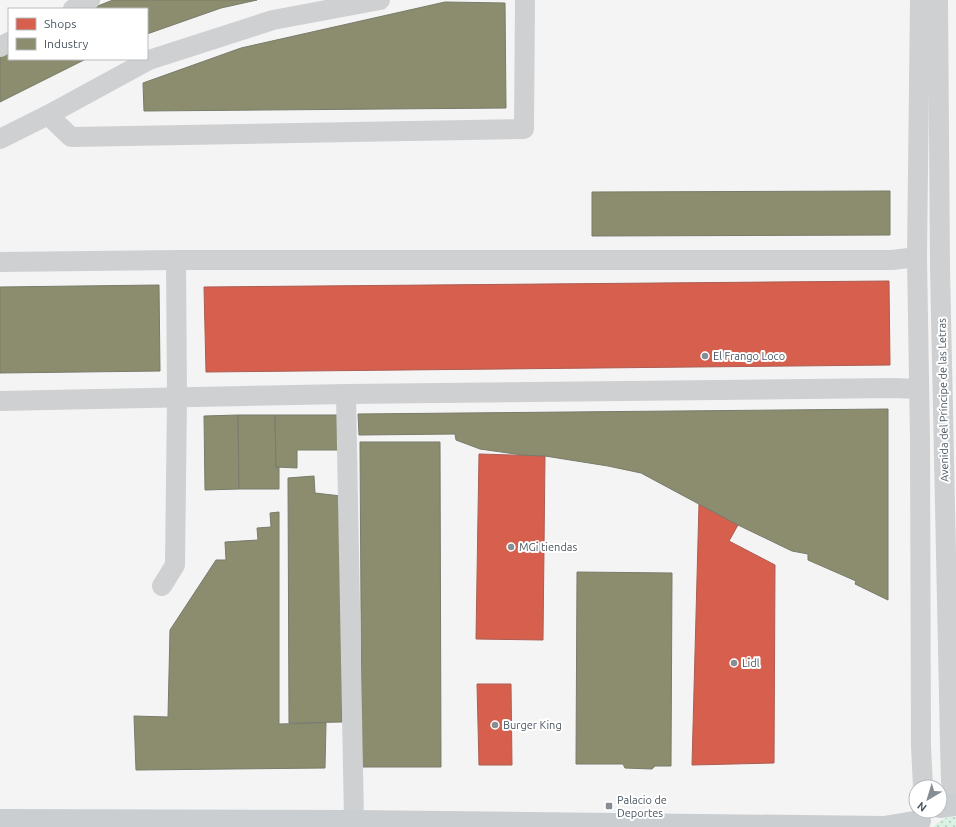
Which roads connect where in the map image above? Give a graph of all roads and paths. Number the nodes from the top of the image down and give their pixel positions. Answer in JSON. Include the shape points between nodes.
{"nodes":[{"id":1,"x":90,"y":0,"type":"edge"},
{"id":2,"x":380,"y":0,"type":"edge"},
{"id":3,"x":525,"y":0,"type":"edge"},
{"id":4,"x":920,"y":0,"type":"edge"},
{"id":5,"x":938,"y":0,"type":"edge"},
{"id":6,"x":75,"y":8,"type":"edge"},
{"id":7,"x":48,"y":115,"type":"junction"},
{"id":8,"x":948,"y":115,"type":"edge"},
{"id":9,"x":0,"y":139,"type":"edge"},
{"id":10,"x":917,"y":257,"type":"junction"},
{"id":11,"x":176,"y":260,"type":"junction"},
{"id":12,"x":0,"y":262,"type":"edge"},
{"id":13,"x":948,"y":268,"type":"edge"},
{"id":14,"x":918,"y":389,"type":"junction"},
{"id":15,"x":346,"y":394,"type":"junction"},
{"id":16,"x":177,"y":398,"type":"junction"},
{"id":17,"x":0,"y":401,"type":"edge"},
{"id":18,"x":950,"y":439,"type":"edge"},
{"id":19,"x":162,"y":586,"type":"dead end"},
{"id":20,"x":952,"y":622,"type":"edge"},
{"id":21,"x":923,"y":779,"type":"edge"},
{"id":22,"x":956,"y":799,"type":"edge"},
{"id":23,"x":913,"y":819,"type":"edge"},
{"id":24,"x":0,"y":820,"type":"edge"},
{"id":25,"x":354,"y":821,"type":"junction"},
{"id":26,"x":226,"y":824,"type":"edge"}],
"edges":[{"from":1,"to":6,"type":"street"},
{"from":2,"to":7,"type":"street","via":[[273,20],[149,60]]},
{"from":3,"to":7,"type":"street","via":[[524,129],[71,137]]},
{"from":4,"to":10,"type":"street"},
{"from":5,"to":8,"type":"street","name":"Avenida del Príncipe de las Letras"},
{"from":7,"to":9,"type":"street"},
{"from":8,"to":13,"type":"street","name":"Avenida del Príncipe de las Letras"},
{"from":10,"to":11,"type":"street","via":[[892,260]]},
{"from":10,"to":14,"type":"street"},
{"from":11,"to":12,"type":"street"},
{"from":11,"to":16,"type":"street"},
{"from":13,"to":18,"type":"street","name":"Avenida del Príncipe de las Letras"},
{"from":14,"to":15,"type":"street"},
{"from":14,"to":21,"type":"street"},
{"from":15,"to":16,"type":"street"},
{"from":15,"to":25,"type":"street"},
{"from":16,"to":17,"type":"street"},
{"from":16,"to":19,"type":"street","via":[[175,565]]},
{"from":18,"to":20,"type":"street","name":"Avenida del Príncipe de las Letras"},
{"from":20,"to":22,"type":"street","name":"Avenida del Príncipe de las Letras","via":[[951,781]]},
{"from":23,"to":25,"type":"main road","via":[[884,827]]},
{"from":24,"to":26,"type":"main road"},
{"from":25,"to":26,"type":"main road"}]}
